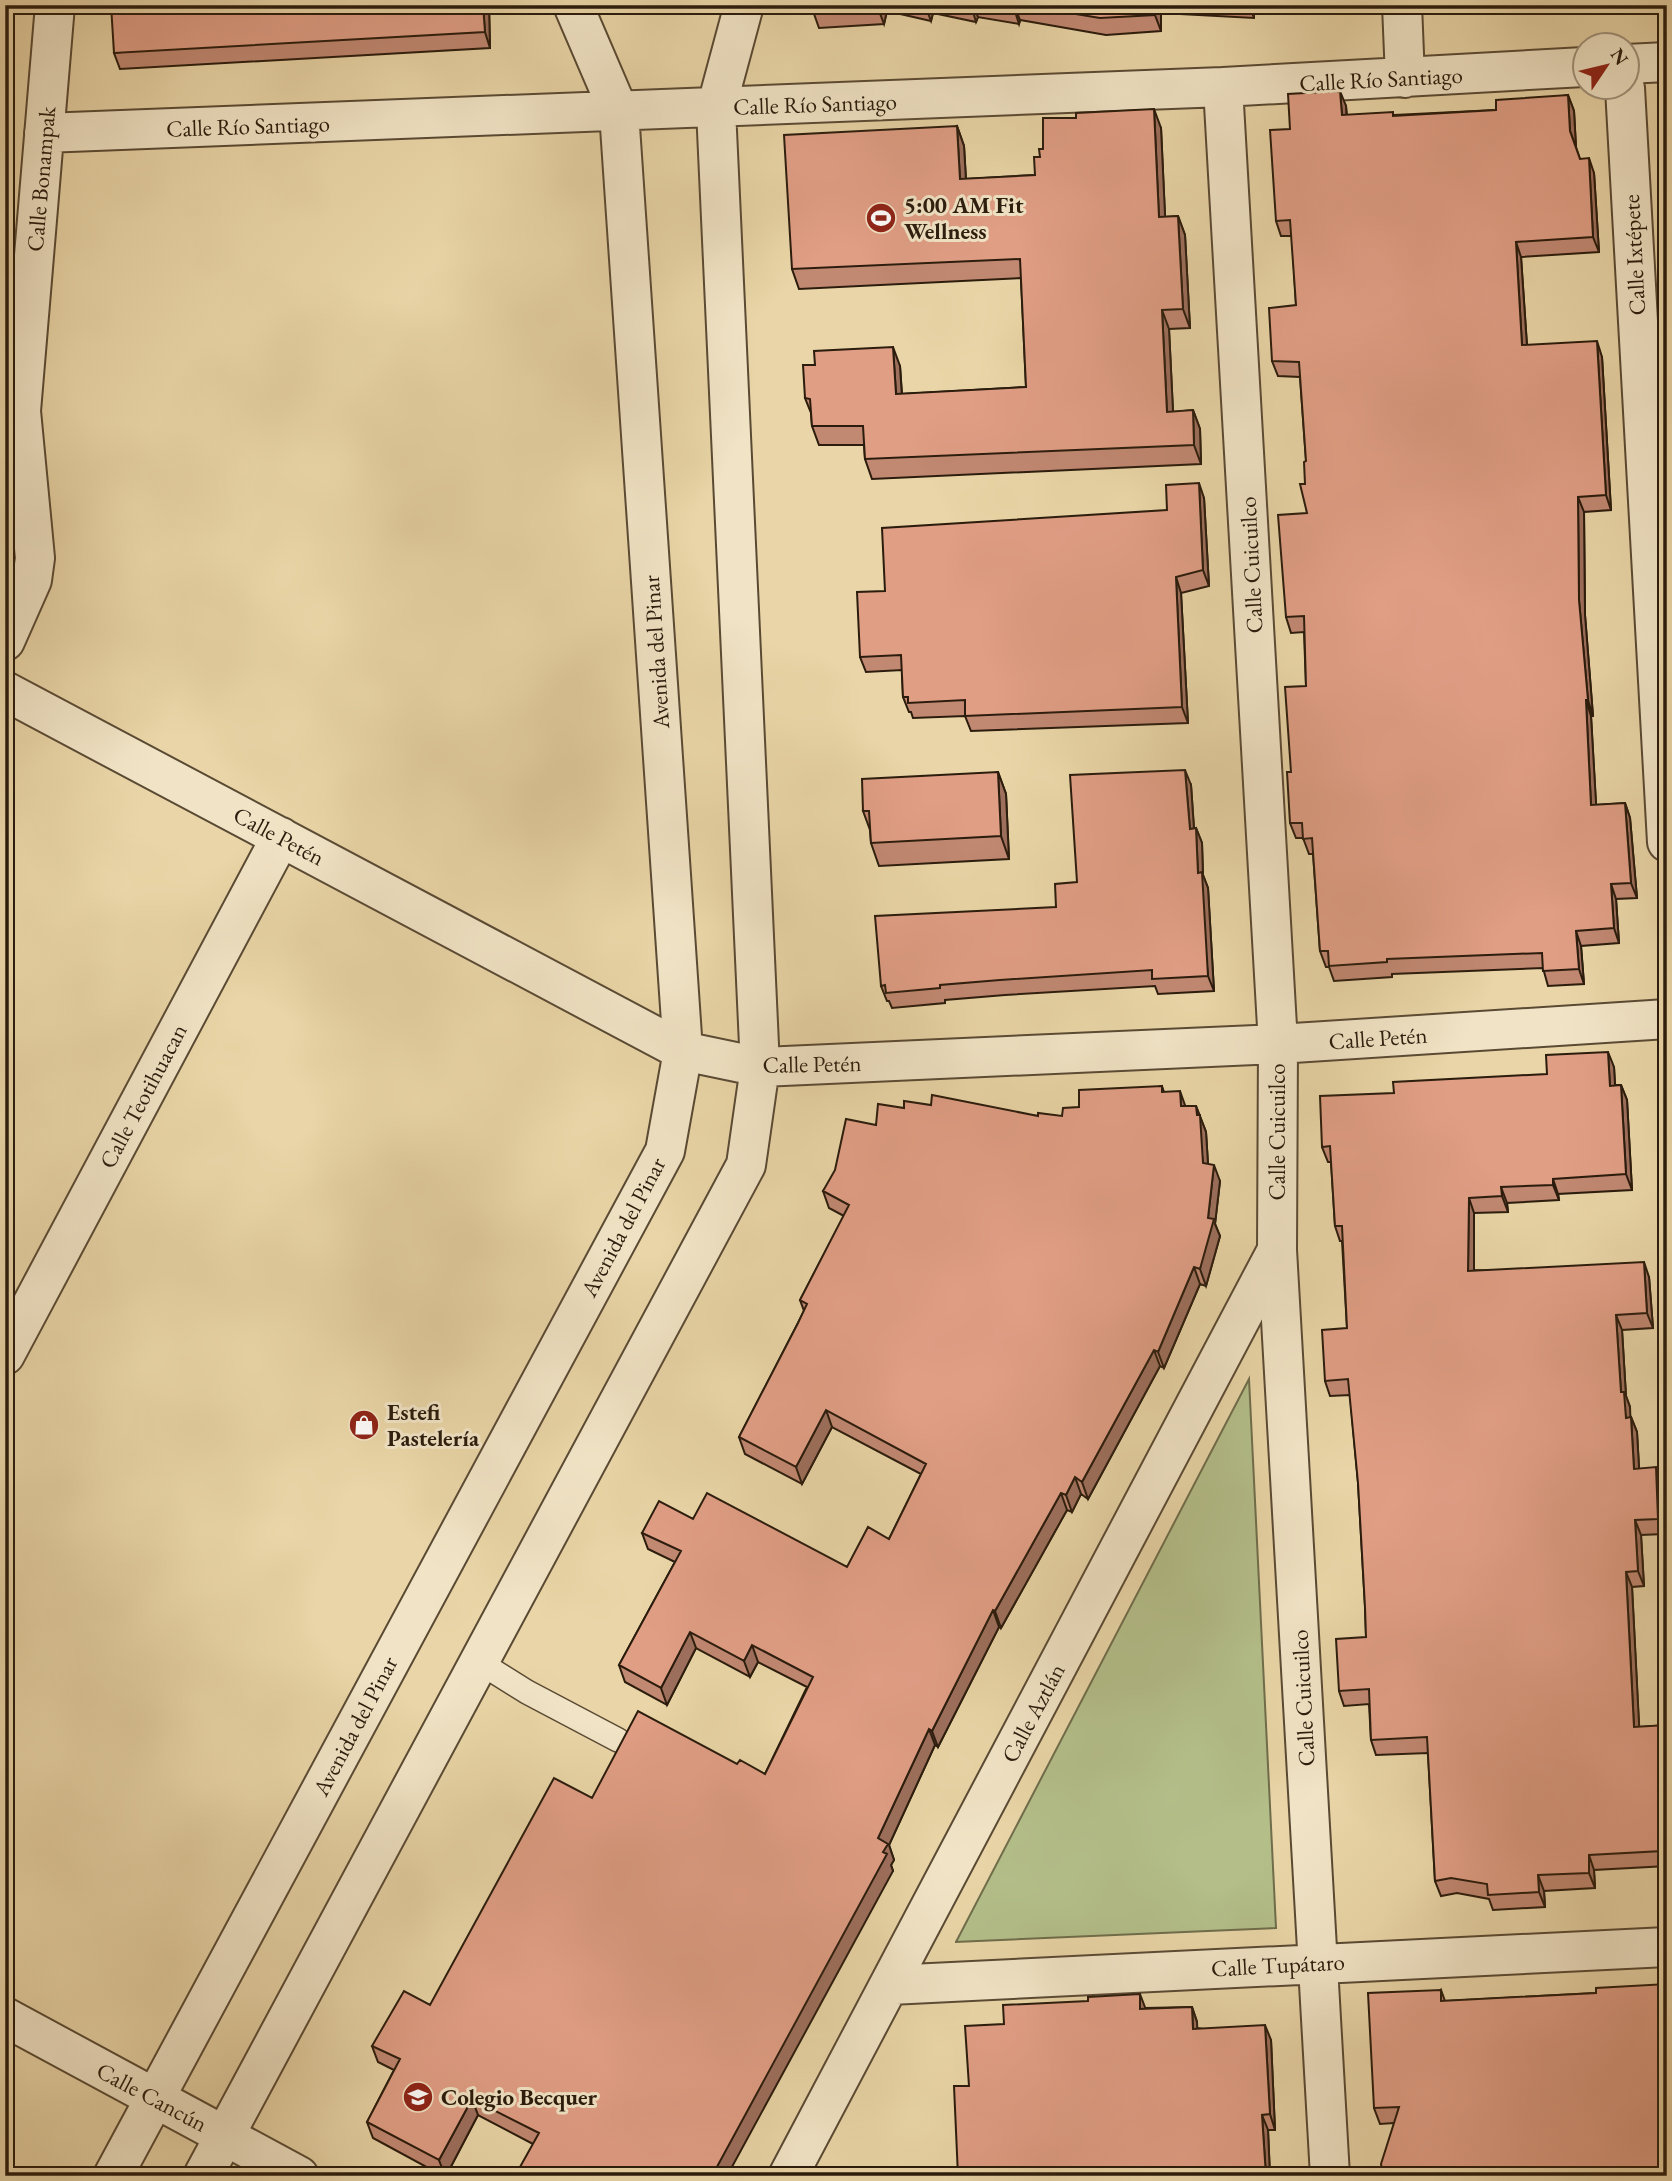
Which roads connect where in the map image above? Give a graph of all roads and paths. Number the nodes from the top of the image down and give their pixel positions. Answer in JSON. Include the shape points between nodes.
{"nodes":[{"id":1,"x":55,"y":5,"type":"edge"},
{"id":2,"x":573,"y":5,"type":"edge"},
{"id":3,"x":744,"y":5,"type":"edge"},
{"id":4,"x":1402,"y":5,"type":"edge"},
{"id":5,"x":1667,"y":62,"type":"edge"},
{"id":6,"x":1640,"y":63,"type":"edge"},
{"id":7,"x":1570,"y":68,"type":"edge"},
{"id":8,"x":1405,"y":78,"type":"junction"},
{"id":9,"x":1223,"y":87,"type":"junction"},
{"id":10,"x":1626,"y":102,"type":"edge"},
{"id":11,"x":716,"y":108,"type":"junction"},
{"id":12,"x":620,"y":112,"type":"junction"},
{"id":13,"x":44,"y":133,"type":"junction"},
{"id":14,"x":17,"y":325,"type":"edge"},
{"id":15,"x":13,"y":404,"type":"edge"},
{"id":16,"x":18,"y":495,"type":"edge"},
{"id":17,"x":5,"y":641,"type":"edge"},
{"id":18,"x":5,"y":691,"type":"edge"},
{"id":19,"x":281,"y":836,"type":"junction"},
{"id":20,"x":1667,"y":842,"type":"edge"},
{"id":21,"x":1667,"y":1019,"type":"edge"},
{"id":22,"x":1278,"y":1044,"type":"junction"},
{"id":23,"x":683,"y":1051,"type":"junction"},
{"id":24,"x":760,"y":1067,"type":"junction"},
{"id":25,"x":1276,"y":1250,"type":"junction"},
{"id":26,"x":5,"y":1355,"type":"edge"},
{"id":27,"x":478,"y":1662,"type":"junction"},
{"id":28,"x":618,"y":1740,"type":"dead end"},
{"id":29,"x":1667,"y":1947,"type":"edge"},
{"id":30,"x":1318,"y":1964,"type":"junction"},
{"id":31,"x":890,"y":1985,"type":"junction"},
{"id":32,"x":5,"y":2017,"type":"edge"},
{"id":33,"x":155,"y":2098,"type":"junction"},
{"id":34,"x":224,"y":2135,"type":"junction"},
{"id":35,"x":113,"y":2176,"type":"edge"},
{"id":36,"x":203,"y":2176,"type":"edge"},
{"id":37,"x":299,"y":2176,"type":"edge"},
{"id":38,"x":788,"y":2176,"type":"edge"},
{"id":39,"x":1330,"y":2176,"type":"edge"}],
"edges":[{"from":1,"to":13,"type":"street","name":"Calle Bonampak"},
{"from":2,"to":12,"type":"street","name":"Avenida del Pinar"},
{"from":3,"to":11,"type":"street"},
{"from":4,"to":8,"type":"street"},
{"from":5,"to":6,"type":"street"},
{"from":7,"to":8,"type":"street","name":"Calle Río Santiago"},
{"from":8,"to":9,"type":"street","name":"Calle Río Santiago"},
{"from":9,"to":11,"type":"street","name":"Calle Río Santiago"},
{"from":9,"to":22,"type":"street","name":"Calle Cuicuilco"},
{"from":10,"to":20,"type":"street","name":"Calle Ixtépete"},
{"from":11,"to":12,"type":"street","name":"Calle Río Santiago"},
{"from":11,"to":24,"type":"street"},
{"from":12,"to":13,"type":"street","name":"Calle Río Santiago"},
{"from":12,"to":23,"type":"street","name":"Avenida del Pinar"},
{"from":13,"to":14,"type":"street","name":"Calle Bonampak"},
{"from":14,"to":15,"type":"street","name":"Calle Bonampak"},
{"from":15,"to":16,"type":"street","name":"Calle Bonampak"},
{"from":16,"to":17,"type":"street","name":"Calle Bonampak","via":[[35,558],[32,580]]},
{"from":18,"to":19,"type":"street","name":"Calle Petén"},
{"from":19,"to":23,"type":"street","name":"Calle Petén"},
{"from":19,"to":26,"type":"street","name":"Calle Teotihuacan"},
{"from":21,"to":22,"type":"street","name":"Calle Petén"},
{"from":22,"to":24,"type":"street","name":"Calle Petén"},
{"from":22,"to":25,"type":"street","name":"Calle Cuicuilco"},
{"from":23,"to":24,"type":"street","name":"Calle Petén"},
{"from":23,"to":33,"type":"street","name":"Avenida del Pinar","via":[[665,1151]]},
{"from":24,"to":27,"type":"street","via":[[746,1165]]},
{"from":25,"to":30,"type":"street","name":"Calle Cuicuilco"},
{"from":25,"to":31,"type":"street","name":"Calle Aztlán"},
{"from":27,"to":28,"type":"lane"},
{"from":27,"to":34,"type":"street"},
{"from":29,"to":30,"type":"street","name":"Calle Tupátaro"},
{"from":30,"to":31,"type":"street","name":"Calle Tupátaro"},
{"from":30,"to":39,"type":"street","name":"Calle Cuicuilco"},
{"from":31,"to":38,"type":"street","name":"Calle Aztlán"},
{"from":32,"to":33,"type":"street","name":"Calle Cancún"},
{"from":33,"to":34,"type":"street","name":"Calle Cancún"},
{"from":33,"to":35,"type":"street","name":"Avenida del Pinar"},
{"from":34,"to":36,"type":"street"},
{"from":34,"to":37,"type":"street","name":"Calle Cancún"}]}
